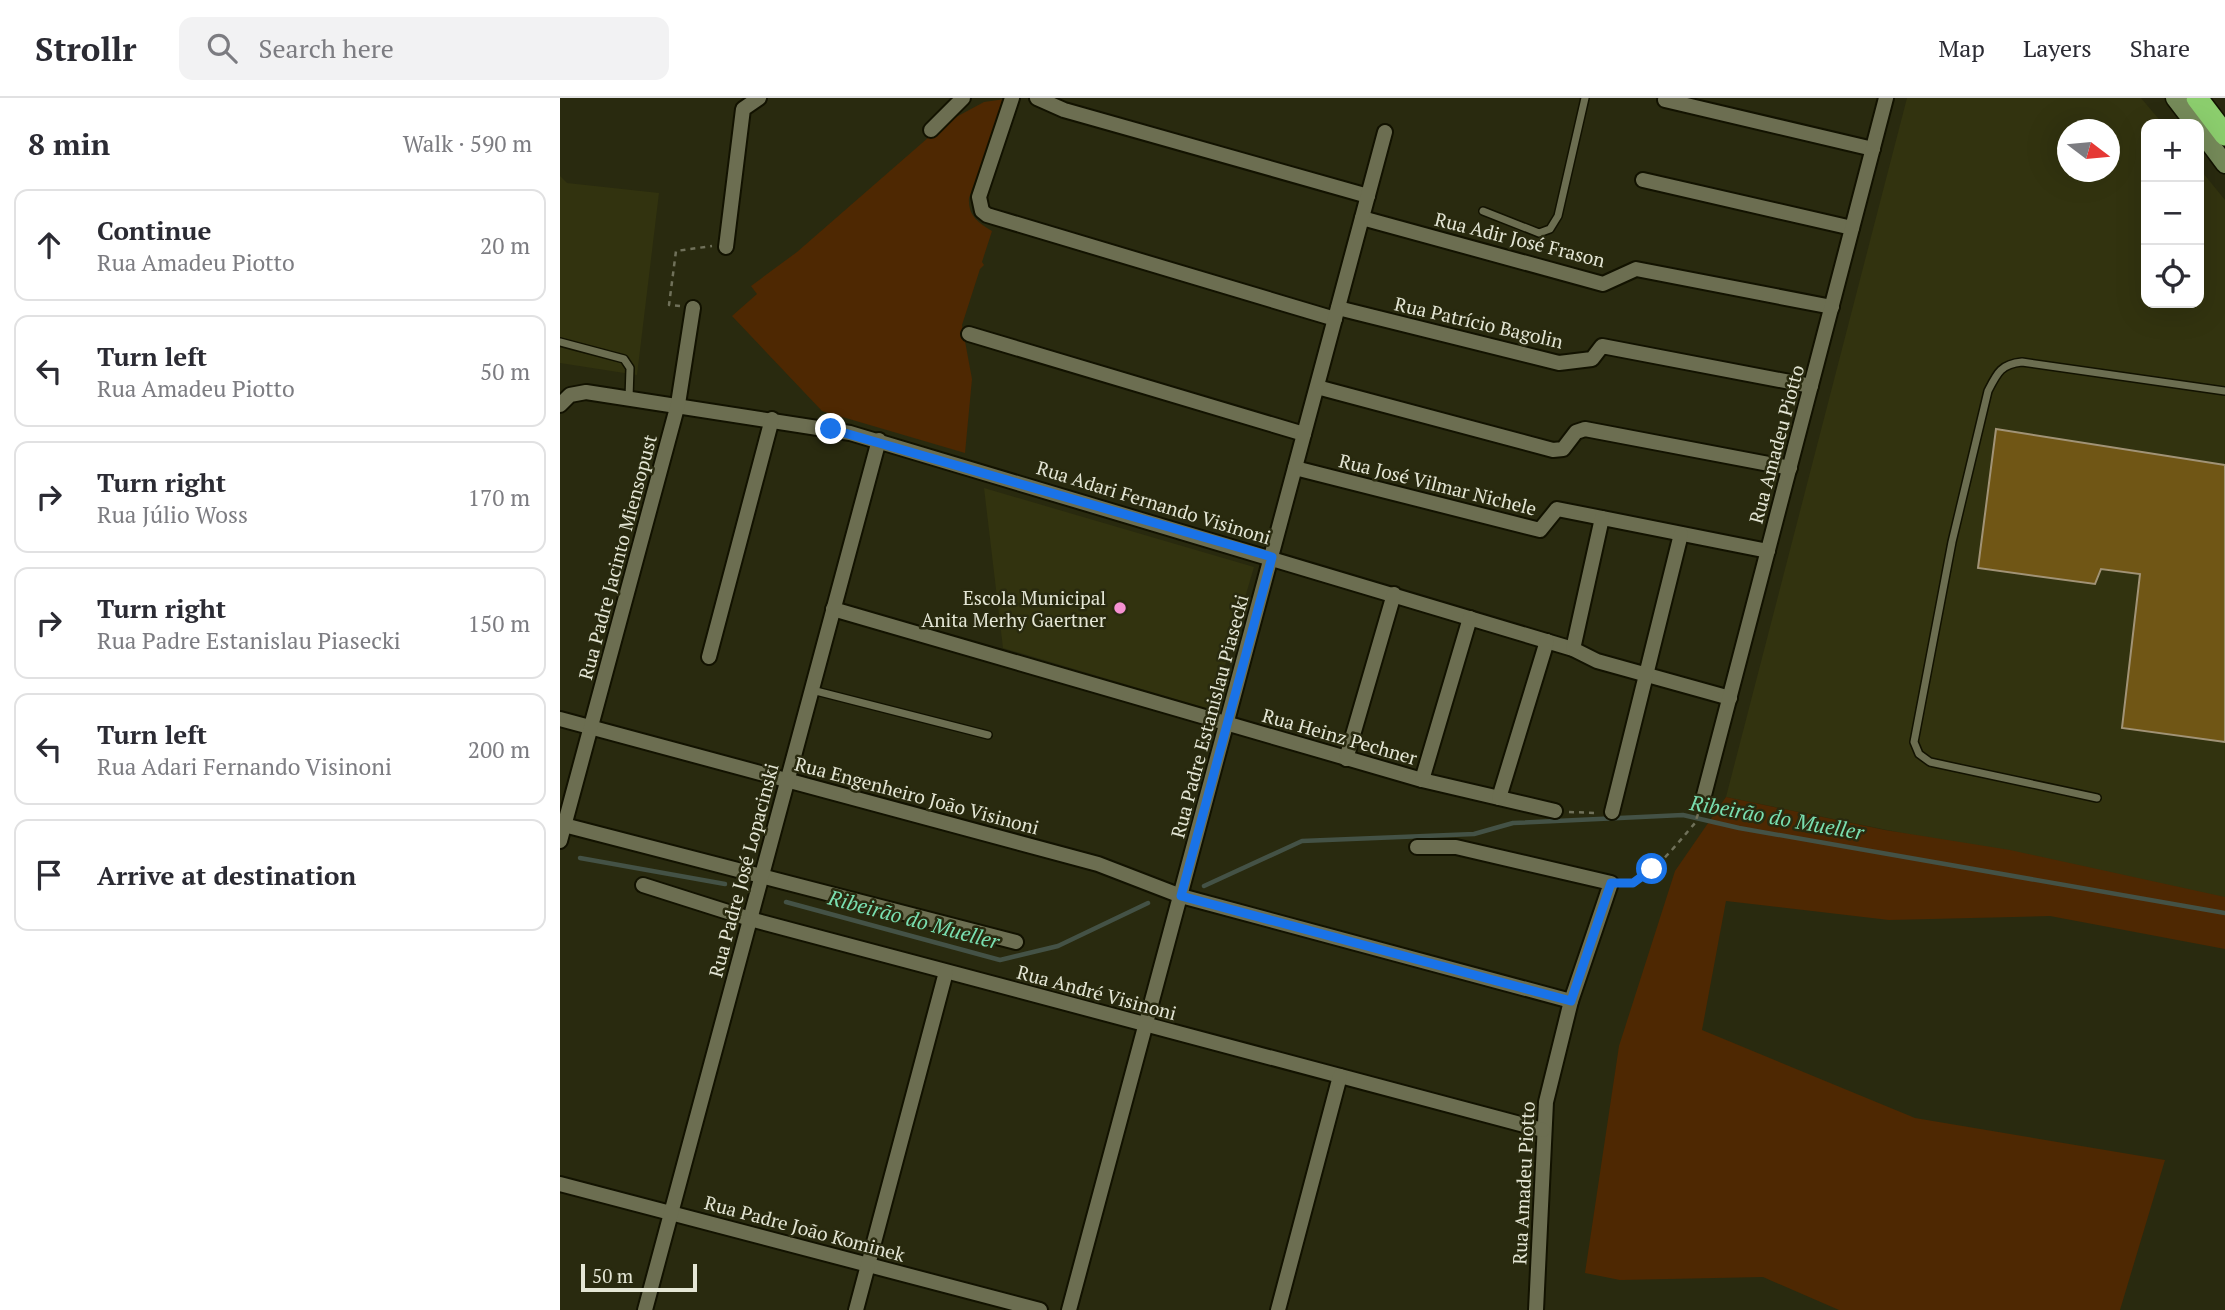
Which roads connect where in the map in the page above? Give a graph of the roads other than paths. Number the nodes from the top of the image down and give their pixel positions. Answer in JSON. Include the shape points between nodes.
{"nodes":[{"id":1,"x":759,"y":98,"type":"edge"},
{"id":2,"x":963,"y":98,"type":"edge"},
{"id":3,"x":1012,"y":98,"type":"edge"},
{"id":4,"x":1037,"y":98,"type":"edge"},
{"id":5,"x":1585,"y":98,"type":"edge"},
{"id":6,"x":1886,"y":98,"type":"edge"},
{"id":7,"x":2175,"y":98,"type":"edge"},
{"id":8,"x":2197,"y":98,"type":"edge"},
{"id":9,"x":1665,"y":100,"type":"dead end"},
{"id":10,"x":2191,"y":119,"type":"edge"},
{"id":11,"x":931,"y":130,"type":"dead end"},
{"id":12,"x":1385,"y":132,"type":"dead end"},
{"id":13,"x":2225,"y":135,"type":"edge"},
{"id":14,"x":2204,"y":136,"type":"edge"},
{"id":15,"x":1873,"y":149,"type":"junction"},
{"id":16,"x":2225,"y":164,"type":"edge"},
{"id":17,"x":1643,"y":180,"type":"dead end"},
{"id":18,"x":1368,"y":196,"type":"junction"},
{"id":19,"x":1483,"y":211,"type":"dead end"},
{"id":20,"x":1362,"y":218,"type":"junction"},
{"id":21,"x":1852,"y":228,"type":"junction"},
{"id":22,"x":726,"y":247,"type":"road end"},
{"id":23,"x":1832,"y":307,"type":"junction"},
{"id":24,"x":693,"y":308,"type":"dead end"},
{"id":25,"x":1337,"y":313,"type":"junction"},
{"id":26,"x":969,"y":334,"type":"dead end"},
{"id":27,"x":560,"y":342,"type":"edge"},
{"id":28,"x":1811,"y":386,"type":"junction"},
{"id":29,"x":1317,"y":387,"type":"junction"},
{"id":30,"x":2225,"y":391,"type":"edge"},
{"id":31,"x":629,"y":398,"type":"junction"},
{"id":32,"x":678,"y":404,"type":"junction"},
{"id":33,"x":560,"y":405,"type":"edge"},
{"id":34,"x":772,"y":419,"type":"junction"},
{"id":35,"x":1304,"y":434,"type":"junction"},
{"id":36,"x":879,"y":440,"type":"junction"},
{"id":37,"x":1295,"y":468,"type":"junction"},
{"id":38,"x":1790,"y":468,"type":"junction"},
{"id":39,"x":1602,"y":518,"type":"junction"},
{"id":40,"x":1681,"y":534,"type":"junction"},
{"id":41,"x":1768,"y":551,"type":"junction"},
{"id":42,"x":1272,"y":557,"type":"junction"},
{"id":43,"x":1394,"y":594,"type":"junction"},
{"id":44,"x":833,"y":609,"type":"junction"},
{"id":45,"x":1470,"y":618,"type":"junction"},
{"id":46,"x":1547,"y":641,"type":"junction"},
{"id":47,"x":1573,"y":649,"type":"junction"},
{"id":48,"x":709,"y":657,"type":"dead end"},
{"id":49,"x":1645,"y":674,"type":"junction"},
{"id":50,"x":812,"y":690,"type":"junction"},
{"id":51,"x":1730,"y":698,"type":"junction"},
{"id":52,"x":560,"y":719,"type":"edge"},
{"id":53,"x":1227,"y":724,"type":"junction"},
{"id":54,"x":590,"y":727,"type":"junction"},
{"id":55,"x":988,"y":735,"type":"dead end"},
{"id":56,"x":1346,"y":759,"type":"junction"},
{"id":57,"x":787,"y":780,"type":"junction"},
{"id":58,"x":1422,"y":780,"type":"junction"},
{"id":59,"x":2097,"y":797,"type":"dead end"},
{"id":60,"x":1499,"y":798,"type":"junction"},
{"id":61,"x":1703,"y":799,"type":"dead end"},
{"id":62,"x":1555,"y":811,"type":"road end"},
{"id":63,"x":1612,"y":812,"type":"road end"},
{"id":64,"x":564,"y":825,"type":"junction"},
{"id":65,"x":560,"y":841,"type":"edge"},
{"id":66,"x":1417,"y":847,"type":"dead end"},
{"id":67,"x":762,"y":875,"type":"junction"},
{"id":68,"x":643,"y":886,"type":"dead end"},
{"id":69,"x":1181,"y":896,"type":"junction"},
{"id":70,"x":750,"y":919,"type":"junction"},
{"id":71,"x":1016,"y":942,"type":"dead end"},
{"id":72,"x":946,"y":972,"type":"junction"},
{"id":73,"x":1571,"y":1001,"type":"junction"},
{"id":74,"x":1146,"y":1024,"type":"junction"},
{"id":75,"x":1340,"y":1076,"type":"junction"},
{"id":76,"x":1543,"y":1130,"type":"junction"},
{"id":77,"x":560,"y":1184,"type":"edge"},
{"id":78,"x":671,"y":1213,"type":"junction"},
{"id":79,"x":868,"y":1265,"type":"junction"},
{"id":80,"x":645,"y":1310,"type":"edge"},
{"id":81,"x":856,"y":1310,"type":"edge"},
{"id":82,"x":1040,"y":1310,"type":"edge"},
{"id":83,"x":1069,"y":1310,"type":"edge"},
{"id":84,"x":1278,"y":1310,"type":"edge"},
{"id":85,"x":1536,"y":1310,"type":"edge"}],
"edges":[{"from":1,"to":22,"type":"street","via":[[743,109]]},
{"from":2,"to":11,"type":"street"},
{"from":3,"to":25,"type":"street","name":"Rua Patrício Bagolin","via":[[981,190],[982,211],[995,220]]},
{"from":4,"to":18,"type":"street","via":[[1064,110]]},
{"from":5,"to":19,"type":"lane","via":[[1558,216],[1550,229],[1539,233]]},
{"from":6,"to":15,"type":"street","name":"Rua Amadeu Piotto"},
{"from":7,"to":10,"type":"main road"},
{"from":8,"to":13,"type":"highway"},
{"from":9,"to":15,"type":"street"},
{"from":12,"to":18,"type":"street","name":"Rua Padre Estanislau Piasecki"},
{"from":14,"to":16,"type":"main road"},
{"from":15,"to":21,"type":"street","name":"Rua Amadeu Piotto"},
{"from":17,"to":21,"type":"street"},
{"from":18,"to":20,"type":"street","name":"Rua Padre Estanislau Piasecki"},
{"from":20,"to":23,"type":"street","name":"Rua Adir José Frason","via":[[1603,284],[1636,269]]},
{"from":20,"to":25,"type":"street","name":"Rua Padre Estanislau Piasecki"},
{"from":21,"to":23,"type":"street","name":"Rua Amadeu Piotto"},
{"from":23,"to":28,"type":"street","name":"Rua Amadeu Piotto"},
{"from":24,"to":32,"type":"street","name":"Rua Padre Jacinto Miensopust"},
{"from":25,"to":28,"type":"street","name":"Rua Patrício Bagolin","via":[[1559,363],[1592,359],[1602,346]]},
{"from":25,"to":29,"type":"street","name":"Rua Padre Estanislau Piasecki"},
{"from":26,"to":35,"type":"street"},
{"from":27,"to":31,"type":"lane","via":[[624,359],[630,368]]},
{"from":28,"to":38,"type":"street","name":"Rua Amadeu Piotto"},
{"from":29,"to":35,"type":"street","name":"Rua Padre Estanislau Piasecki"},
{"from":29,"to":38,"type":"street","via":[[1553,450],[1563,449],[1576,432],[1585,429]]},
{"from":30,"to":59,"type":"lane","via":[[2022,362],[1999,369],[1988,391],[1952,542],[1914,742],[1919,754],[1930,762]]},
{"from":31,"to":32,"type":"street","name":"Rua Adari Fernando Visinoni"},
{"from":31,"to":33,"type":"street","name":"Rua Adari Fernando Visinoni","via":[[577,393]]},
{"from":32,"to":34,"type":"street","name":"Rua Adari Fernando Visinoni"},
{"from":32,"to":54,"type":"street","name":"Rua Padre Jacinto Miensopust"},
{"from":34,"to":36,"type":"street","name":"Rua Adari Fernando Visinoni"},
{"from":34,"to":48,"type":"street"},
{"from":35,"to":37,"type":"street","name":"Rua Padre Estanislau Piasecki"},
{"from":36,"to":42,"type":"street","name":"Rua Adari Fernando Visinoni"},
{"from":36,"to":44,"type":"street","name":"Rua Padre José Lopacinski"},
{"from":37,"to":39,"type":"street","name":"Rua José Vilmar Nichele","via":[[1540,530],[1557,509]]},
{"from":37,"to":42,"type":"street","name":"Rua Padre Estanislau Piasecki"},
{"from":38,"to":41,"type":"street","name":"Rua Amadeu Piotto"},
{"from":39,"to":40,"type":"street","name":"Rua José Vilmar Nichele"},
{"from":39,"to":47,"type":"street"},
{"from":40,"to":41,"type":"street","name":"Rua José Vilmar Nichele"},
{"from":40,"to":49,"type":"street"},
{"from":41,"to":51,"type":"street","name":"Rua Amadeu Piotto"},
{"from":42,"to":43,"type":"street","name":"Rua Adari Fernando Visinoni"},
{"from":42,"to":53,"type":"street","name":"Rua Padre Estanislau Piasecki"},
{"from":43,"to":45,"type":"street","name":"Rua Adari Fernando Visinoni"},
{"from":43,"to":56,"type":"street"},
{"from":44,"to":50,"type":"street","name":"Rua Padre José Lopacinski"},
{"from":44,"to":53,"type":"street","name":"Rua Heinz Pechner"},
{"from":45,"to":46,"type":"street","name":"Rua Adari Fernando Visinoni"},
{"from":45,"to":58,"type":"street"},
{"from":46,"to":47,"type":"street","name":"Rua Adari Fernando Visinoni"},
{"from":46,"to":60,"type":"street"},
{"from":47,"to":49,"type":"street","name":"Rua Adari Fernando Visinoni"},
{"from":49,"to":51,"type":"street","name":"Rua Adari Fernando Visinoni"},
{"from":49,"to":63,"type":"street"},
{"from":50,"to":55,"type":"lane"},
{"from":50,"to":57,"type":"street","name":"Rua Padre José Lopacinski"},
{"from":51,"to":61,"type":"street","name":"Rua Amadeu Piotto"},
{"from":52,"to":54,"type":"street","name":"Rua Engenheiro João Visinoni"},
{"from":53,"to":56,"type":"street","name":"Rua Heinz Pechner"},
{"from":53,"to":69,"type":"street","name":"Rua Padre Estanislau Piasecki"},
{"from":54,"to":57,"type":"street","name":"Rua Engenheiro João Visinoni"},
{"from":54,"to":64,"type":"street","name":"Rua Padre Jacinto Miensopust"},
{"from":56,"to":58,"type":"street","name":"Rua Heinz Pechner"},
{"from":57,"to":67,"type":"street","name":"Rua Padre José Lopacinski"},
{"from":57,"to":69,"type":"street","name":"Rua Engenheiro João Visinoni","via":[[1098,864]]},
{"from":58,"to":60,"type":"street","name":"Rua Heinz Pechner"},
{"from":60,"to":62,"type":"street","name":"Rua Heinz Pechner"},
{"from":64,"to":65,"type":"street","name":"Rua Padre Jacinto Miensopust"},
{"from":64,"to":67,"type":"street"},
{"from":66,"to":73,"type":"street","name":"Rua Amadeu Piotto","via":[[1456,847],[1611,883]]},
{"from":67,"to":70,"type":"street","name":"Rua Padre José Lopacinski"},
{"from":67,"to":71,"type":"street"},
{"from":68,"to":70,"type":"street","name":"Rua André Visinoni"},
{"from":69,"to":73,"type":"street","name":"Rua Engenheiro João Visinoni"},
{"from":69,"to":74,"type":"street","name":"Rua Padre Estanislau Piasecki"},
{"from":70,"to":72,"type":"street","name":"Rua André Visinoni"},
{"from":70,"to":78,"type":"street","name":"Rua Padre José Lopacinski"},
{"from":72,"to":74,"type":"street","name":"Rua André Visinoni"},
{"from":72,"to":79,"type":"street"},
{"from":73,"to":76,"type":"street","name":"Rua Amadeu Piotto","via":[[1550,1080]]},
{"from":74,"to":75,"type":"street","name":"Rua André Visinoni"},
{"from":74,"to":83,"type":"street","name":"Rua Padre Estanislau Piasecki"},
{"from":75,"to":76,"type":"street","name":"Rua André Visinoni"},
{"from":75,"to":84,"type":"street"},
{"from":76,"to":85,"type":"street","name":"Rua Amadeu Piotto"},
{"from":77,"to":78,"type":"street","name":"Rua Padre João Kominek"},
{"from":78,"to":79,"type":"street","name":"Rua Padre João Kominek"},
{"from":78,"to":80,"type":"street","name":"Rua Padre José Lopacinski"},
{"from":79,"to":81,"type":"street"},
{"from":79,"to":82,"type":"street","name":"Rua Padre João Kominek"}]}
